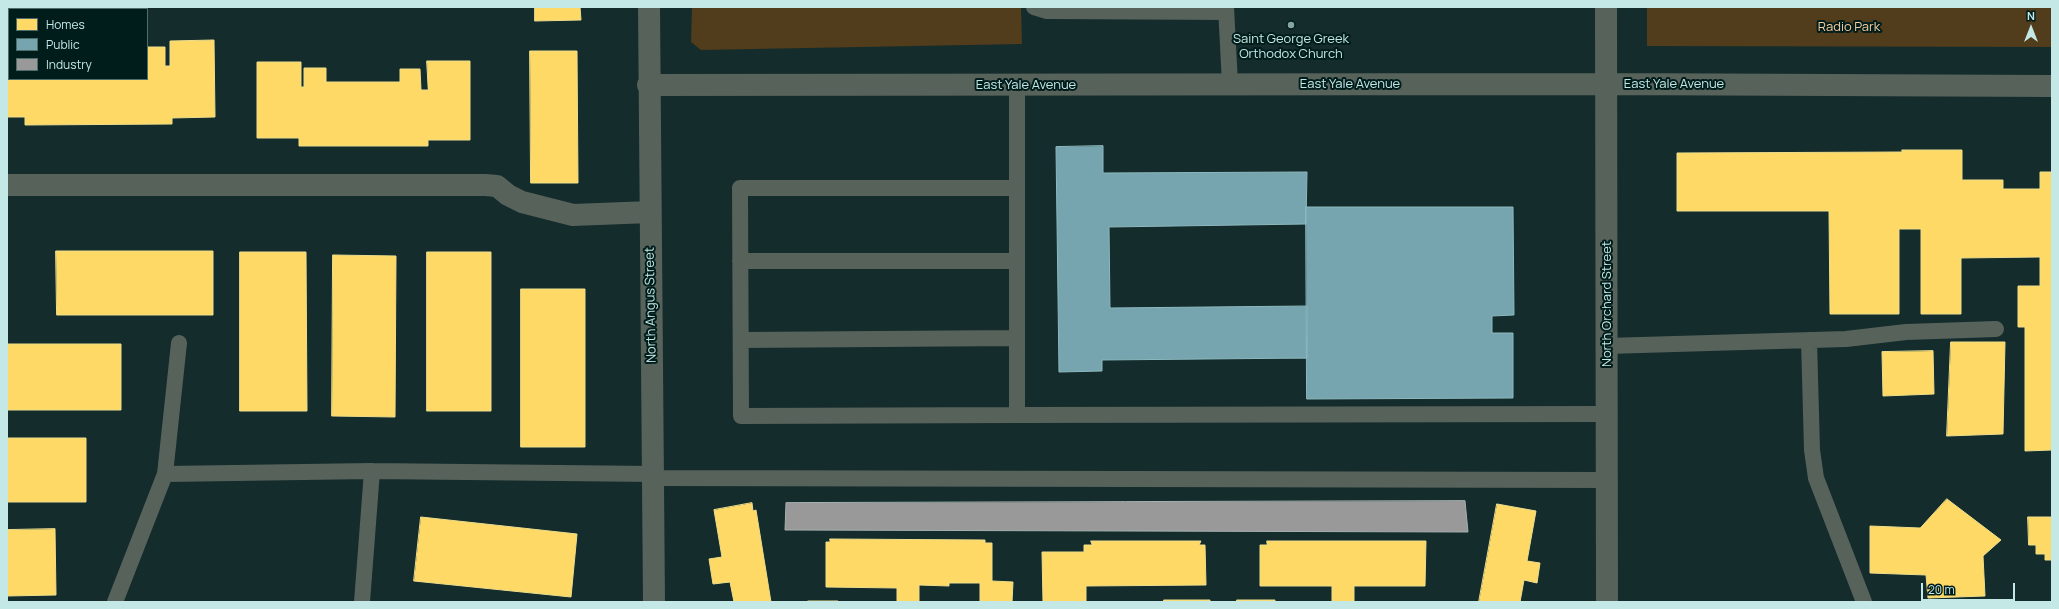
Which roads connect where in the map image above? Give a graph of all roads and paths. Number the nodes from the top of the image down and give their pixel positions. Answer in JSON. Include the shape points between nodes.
{"nodes":[{"id":1,"x":649,"y":7,"type":"edge"},
{"id":2,"x":1034,"y":7,"type":"edge"},
{"id":3,"x":1606,"y":7,"type":"edge"},
{"id":4,"x":1087,"y":9,"type":"edge"},
{"id":5,"x":1156,"y":10,"type":"edge"},
{"id":6,"x":1226,"y":10,"type":"edge"},
{"id":7,"x":1230,"y":84,"type":"junction"},
{"id":8,"x":1607,"y":84,"type":"junction"},
{"id":9,"x":648,"y":85,"type":"junction"},
{"id":10,"x":1017,"y":85,"type":"junction"},
{"id":11,"x":2052,"y":86,"type":"edge"},
{"id":12,"x":7,"y":185,"type":"edge"},
{"id":13,"x":1017,"y":188,"type":"junction"},
{"id":14,"x":650,"y":212,"type":"junction"},
{"id":15,"x":1017,"y":260,"type":"junction"},
{"id":16,"x":740,"y":261,"type":"junction"},
{"id":17,"x":1996,"y":328,"type":"dead end"},
{"id":18,"x":1017,"y":338,"type":"junction"},
{"id":19,"x":741,"y":340,"type":"junction"},
{"id":20,"x":1809,"y":340,"type":"junction"},
{"id":21,"x":179,"y":343,"type":"dead end"},
{"id":22,"x":1607,"y":346,"type":"junction"},
{"id":23,"x":1607,"y":414,"type":"junction"},
{"id":24,"x":1017,"y":415,"type":"junction"},
{"id":25,"x":372,"y":471,"type":"junction"},
{"id":26,"x":165,"y":474,"type":"junction"},
{"id":27,"x":653,"y":476,"type":"junction"},
{"id":28,"x":1607,"y":480,"type":"junction"},
{"id":29,"x":115,"y":602,"type":"edge"},
{"id":30,"x":362,"y":602,"type":"edge"},
{"id":31,"x":654,"y":602,"type":"edge"},
{"id":32,"x":1607,"y":602,"type":"edge"},
{"id":33,"x":1864,"y":602,"type":"edge"}],
"edges":[{"from":1,"to":9,"type":"street","name":"North Angus Street"},
{"from":2,"to":4,"type":"lane","via":[[1047,12]]},
{"from":3,"to":8,"type":"street","name":"North Orchard Street"},
{"from":4,"to":5,"type":"lane"},
{"from":5,"to":6,"type":"lane"},
{"from":6,"to":7,"type":"lane"},
{"from":7,"to":8,"type":"street","name":"East Yale Avenue"},
{"from":7,"to":10,"type":"street","name":"East Yale Avenue"},
{"from":8,"to":11,"type":"street","name":"East Yale Avenue"},
{"from":8,"to":22,"type":"street","name":"North Orchard Street"},
{"from":9,"to":10,"type":"street","name":"East Yale Avenue"},
{"from":9,"to":14,"type":"street","name":"North Angus Street"},
{"from":10,"to":13,"type":"lane"},
{"from":12,"to":14,"type":"street","via":[[491,185],[497,186],[522,202],[573,215]]},
{"from":13,"to":15,"type":"lane"},
{"from":13,"to":16,"type":"lane","via":[[740,188]]},
{"from":14,"to":27,"type":"street","name":"North Angus Street"},
{"from":15,"to":16,"type":"lane"},
{"from":15,"to":18,"type":"lane"},
{"from":16,"to":19,"type":"lane"},
{"from":17,"to":20,"type":"lane"},
{"from":18,"to":19,"type":"lane"},
{"from":18,"to":24,"type":"lane"},
{"from":19,"to":24,"type":"lane","via":[[741,416]]},
{"from":20,"to":22,"type":"lane"},
{"from":20,"to":33,"type":"lane","via":[[1812,450],[1816,478]]},
{"from":21,"to":26,"type":"lane"},
{"from":22,"to":23,"type":"street","name":"North Orchard Street"},
{"from":23,"to":24,"type":"lane"},
{"from":23,"to":28,"type":"street","name":"North Orchard Street"},
{"from":25,"to":26,"type":"lane"},
{"from":25,"to":27,"type":"lane"},
{"from":25,"to":30,"type":"lane"},
{"from":26,"to":29,"type":"lane"},
{"from":27,"to":28,"type":"lane"},
{"from":27,"to":31,"type":"street","name":"North Angus Street"},
{"from":28,"to":32,"type":"street","name":"North Orchard Street"}]}
